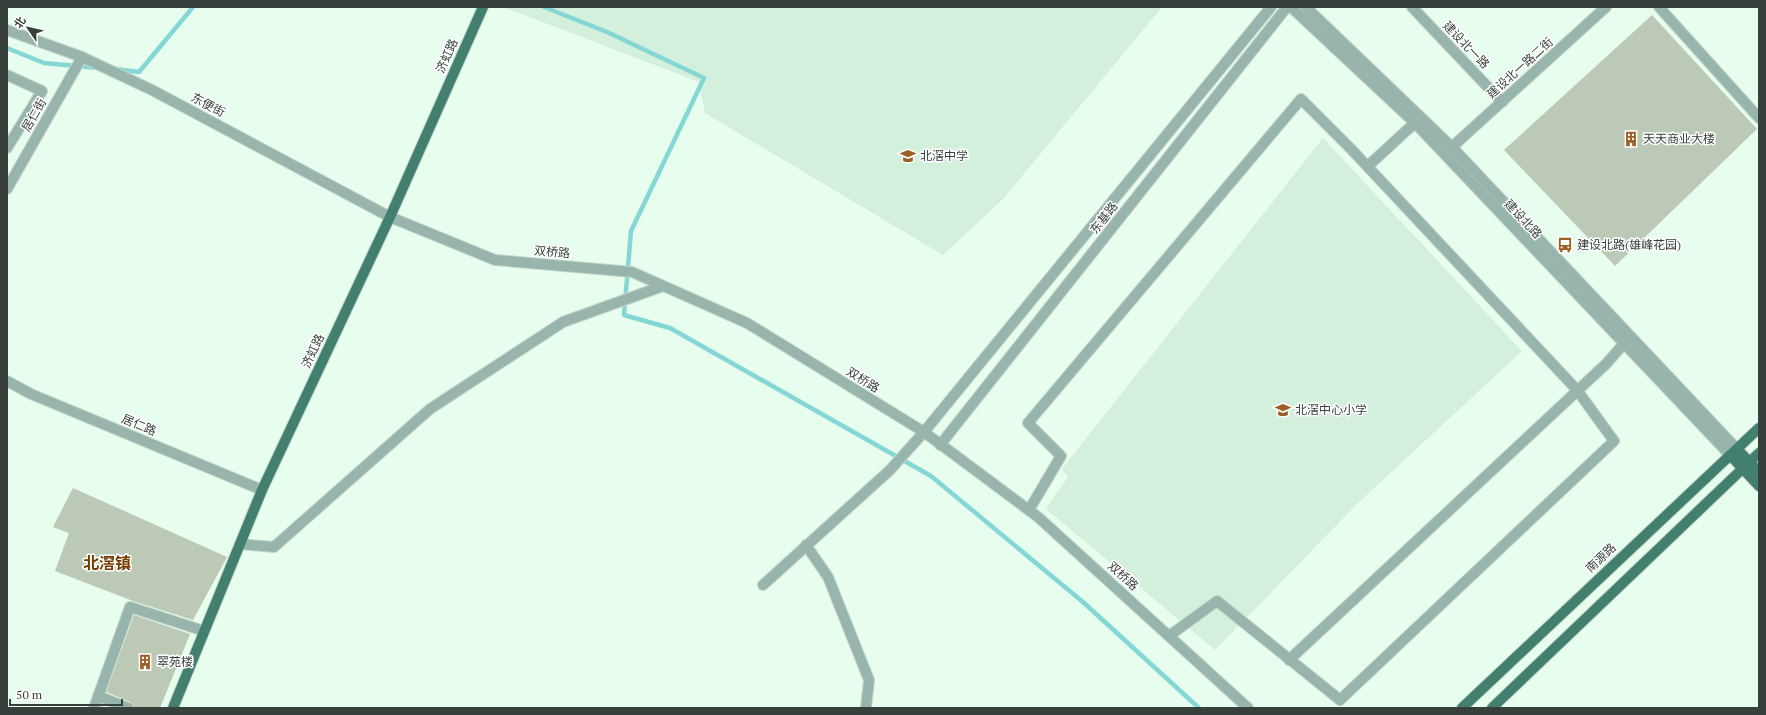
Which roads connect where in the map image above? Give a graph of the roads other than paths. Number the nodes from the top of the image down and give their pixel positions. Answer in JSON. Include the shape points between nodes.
{"nodes":[{"id":1,"x":483,"y":7,"type":"edge"},
{"id":2,"x":1271,"y":7,"type":"edge"},
{"id":3,"x":1287,"y":7,"type":"edge"},
{"id":4,"x":1291,"y":7,"type":"edge"},
{"id":5,"x":1306,"y":7,"type":"edge"},
{"id":6,"x":1412,"y":7,"type":"edge"},
{"id":7,"x":1606,"y":7,"type":"edge"},
{"id":8,"x":1658,"y":7,"type":"edge"},
{"id":9,"x":7,"y":30,"type":"edge"},
{"id":10,"x":81,"y":58,"type":"junction"},
{"id":11,"x":7,"y":75,"type":"edge"},
{"id":12,"x":1502,"y":102,"type":"junction"},
{"id":13,"x":1759,"y":118,"type":"edge"},
{"id":14,"x":1418,"y":120,"type":"junction"},
{"id":15,"x":1452,"y":147,"type":"junction"},
{"id":16,"x":7,"y":148,"type":"edge"},
{"id":17,"x":1368,"y":166,"type":"junction"},
{"id":18,"x":7,"y":189,"type":"edge"},
{"id":19,"x":390,"y":217,"type":"junction"},
{"id":20,"x":662,"y":286,"type":"junction"},
{"id":21,"x":1630,"y":336,"type":"junction"},
{"id":22,"x":1623,"y":344,"type":"junction"},
{"id":23,"x":7,"y":381,"type":"edge"},
{"id":24,"x":1577,"y":390,"type":"junction"},
{"id":25,"x":1759,"y":428,"type":"edge"},
{"id":26,"x":924,"y":432,"type":"junction"},
{"id":27,"x":940,"y":444,"type":"junction"},
{"id":28,"x":1733,"y":452,"type":"junction"},
{"id":29,"x":1759,"y":453,"type":"edge"},
{"id":30,"x":1746,"y":465,"type":"junction"},
{"id":31,"x":1759,"y":472,"type":"edge"},
{"id":32,"x":1759,"y":486,"type":"edge"},
{"id":33,"x":262,"y":490,"type":"junction"},
{"id":34,"x":1029,"y":510,"type":"junction"},
{"id":35,"x":240,"y":544,"type":"junction"},
{"id":36,"x":806,"y":545,"type":"junction"},
{"id":37,"x":763,"y":585,"type":"dead end"},
{"id":38,"x":204,"y":631,"type":"junction"},
{"id":39,"x":1170,"y":636,"type":"junction"},
{"id":40,"x":1289,"y":660,"type":"junction"},
{"id":41,"x":98,"y":696,"type":"junction"},
{"id":42,"x":94,"y":708,"type":"edge"},
{"id":43,"x":128,"y":708,"type":"edge"},
{"id":44,"x":173,"y":708,"type":"edge"},
{"id":45,"x":866,"y":708,"type":"edge"},
{"id":46,"x":1248,"y":708,"type":"edge"},
{"id":47,"x":1462,"y":708,"type":"edge"},
{"id":48,"x":1492,"y":708,"type":"edge"}],
"edges":[{"from":1,"to":19,"type":"main road","name":"济虹路"},
{"from":2,"to":26,"type":"street","name":"东基路"},
{"from":3,"to":27,"type":"street","name":"东基路"},
{"from":4,"to":14,"type":"street","name":"建设北路"},
{"from":5,"to":14,"type":"street","name":"建设北路"},
{"from":6,"to":12,"type":"street","name":"建设北一路"},
{"from":7,"to":12,"type":"street","name":"建设北一路二街"},
{"from":8,"to":13,"type":"street"},
{"from":9,"to":10,"type":"street","name":"东便街"},
{"from":10,"to":18,"type":"street","name":"居仁街"},
{"from":10,"to":19,"type":"street","name":"东便街","via":[[152,90]]},
{"from":11,"to":16,"type":"street","via":[[42,91]]},
{"from":12,"to":15,"type":"street","name":"建设北一路二街"},
{"from":14,"to":15,"type":"street","name":"建设北路"},
{"from":14,"to":17,"type":"street"},
{"from":14,"to":22,"type":"street","name":"建设北路"},
{"from":15,"to":21,"type":"street","name":"建设北路"},
{"from":17,"to":24,"type":"street"},
{"from":17,"to":34,"type":"street","via":[[1301,99],[1028,423],[1061,456]]},
{"from":19,"to":20,"type":"street","name":"双桥路","via":[[496,260],[632,272]]},
{"from":19,"to":33,"type":"main road","name":"济虹路"},
{"from":20,"to":26,"type":"street","name":"双桥路","via":[[747,323]]},
{"from":20,"to":35,"type":"street","via":[[563,322],[430,409],[274,547]]},
{"from":21,"to":22,"type":"street"},
{"from":21,"to":28,"type":"street","name":"建设北路"},
{"from":22,"to":24,"type":"street","via":[[1606,364]]},
{"from":22,"to":28,"type":"street","name":"建设北路"},
{"from":23,"to":33,"type":"street","name":"居仁路","via":[[31,394]]},
{"from":24,"to":40,"type":"street"},
{"from":24,"to":40,"type":"street","via":[[1614,441],[1340,700]]},
{"from":25,"to":28,"type":"main road","name":"南源路"},
{"from":26,"to":27,"type":"street","name":"双桥路"},
{"from":26,"to":36,"type":"street","name":"东基路","via":[[890,470]]},
{"from":27,"to":34,"type":"street","name":"双桥路"},
{"from":28,"to":30,"type":"main road"},
{"from":28,"to":47,"type":"main road","name":"南源路"},
{"from":29,"to":30,"type":"main road"},
{"from":30,"to":31,"type":"main road"},
{"from":30,"to":32,"type":"main road"},
{"from":30,"to":48,"type":"main road"},
{"from":33,"to":35,"type":"main road","name":"济虹路"},
{"from":34,"to":39,"type":"street","name":"双桥路"},
{"from":35,"to":38,"type":"main road","name":"济虹路"},
{"from":36,"to":37,"type":"street","name":"东基路"},
{"from":36,"to":45,"type":"street","via":[[828,577],[869,680]]},
{"from":38,"to":41,"type":"street","via":[[130,607]]},
{"from":38,"to":44,"type":"main road","name":"济虹路"},
{"from":39,"to":40,"type":"street","via":[[1216,601]]},
{"from":39,"to":46,"type":"street","name":"双桥路"},
{"from":41,"to":42,"type":"street"},
{"from":41,"to":43,"type":"street"}]}
